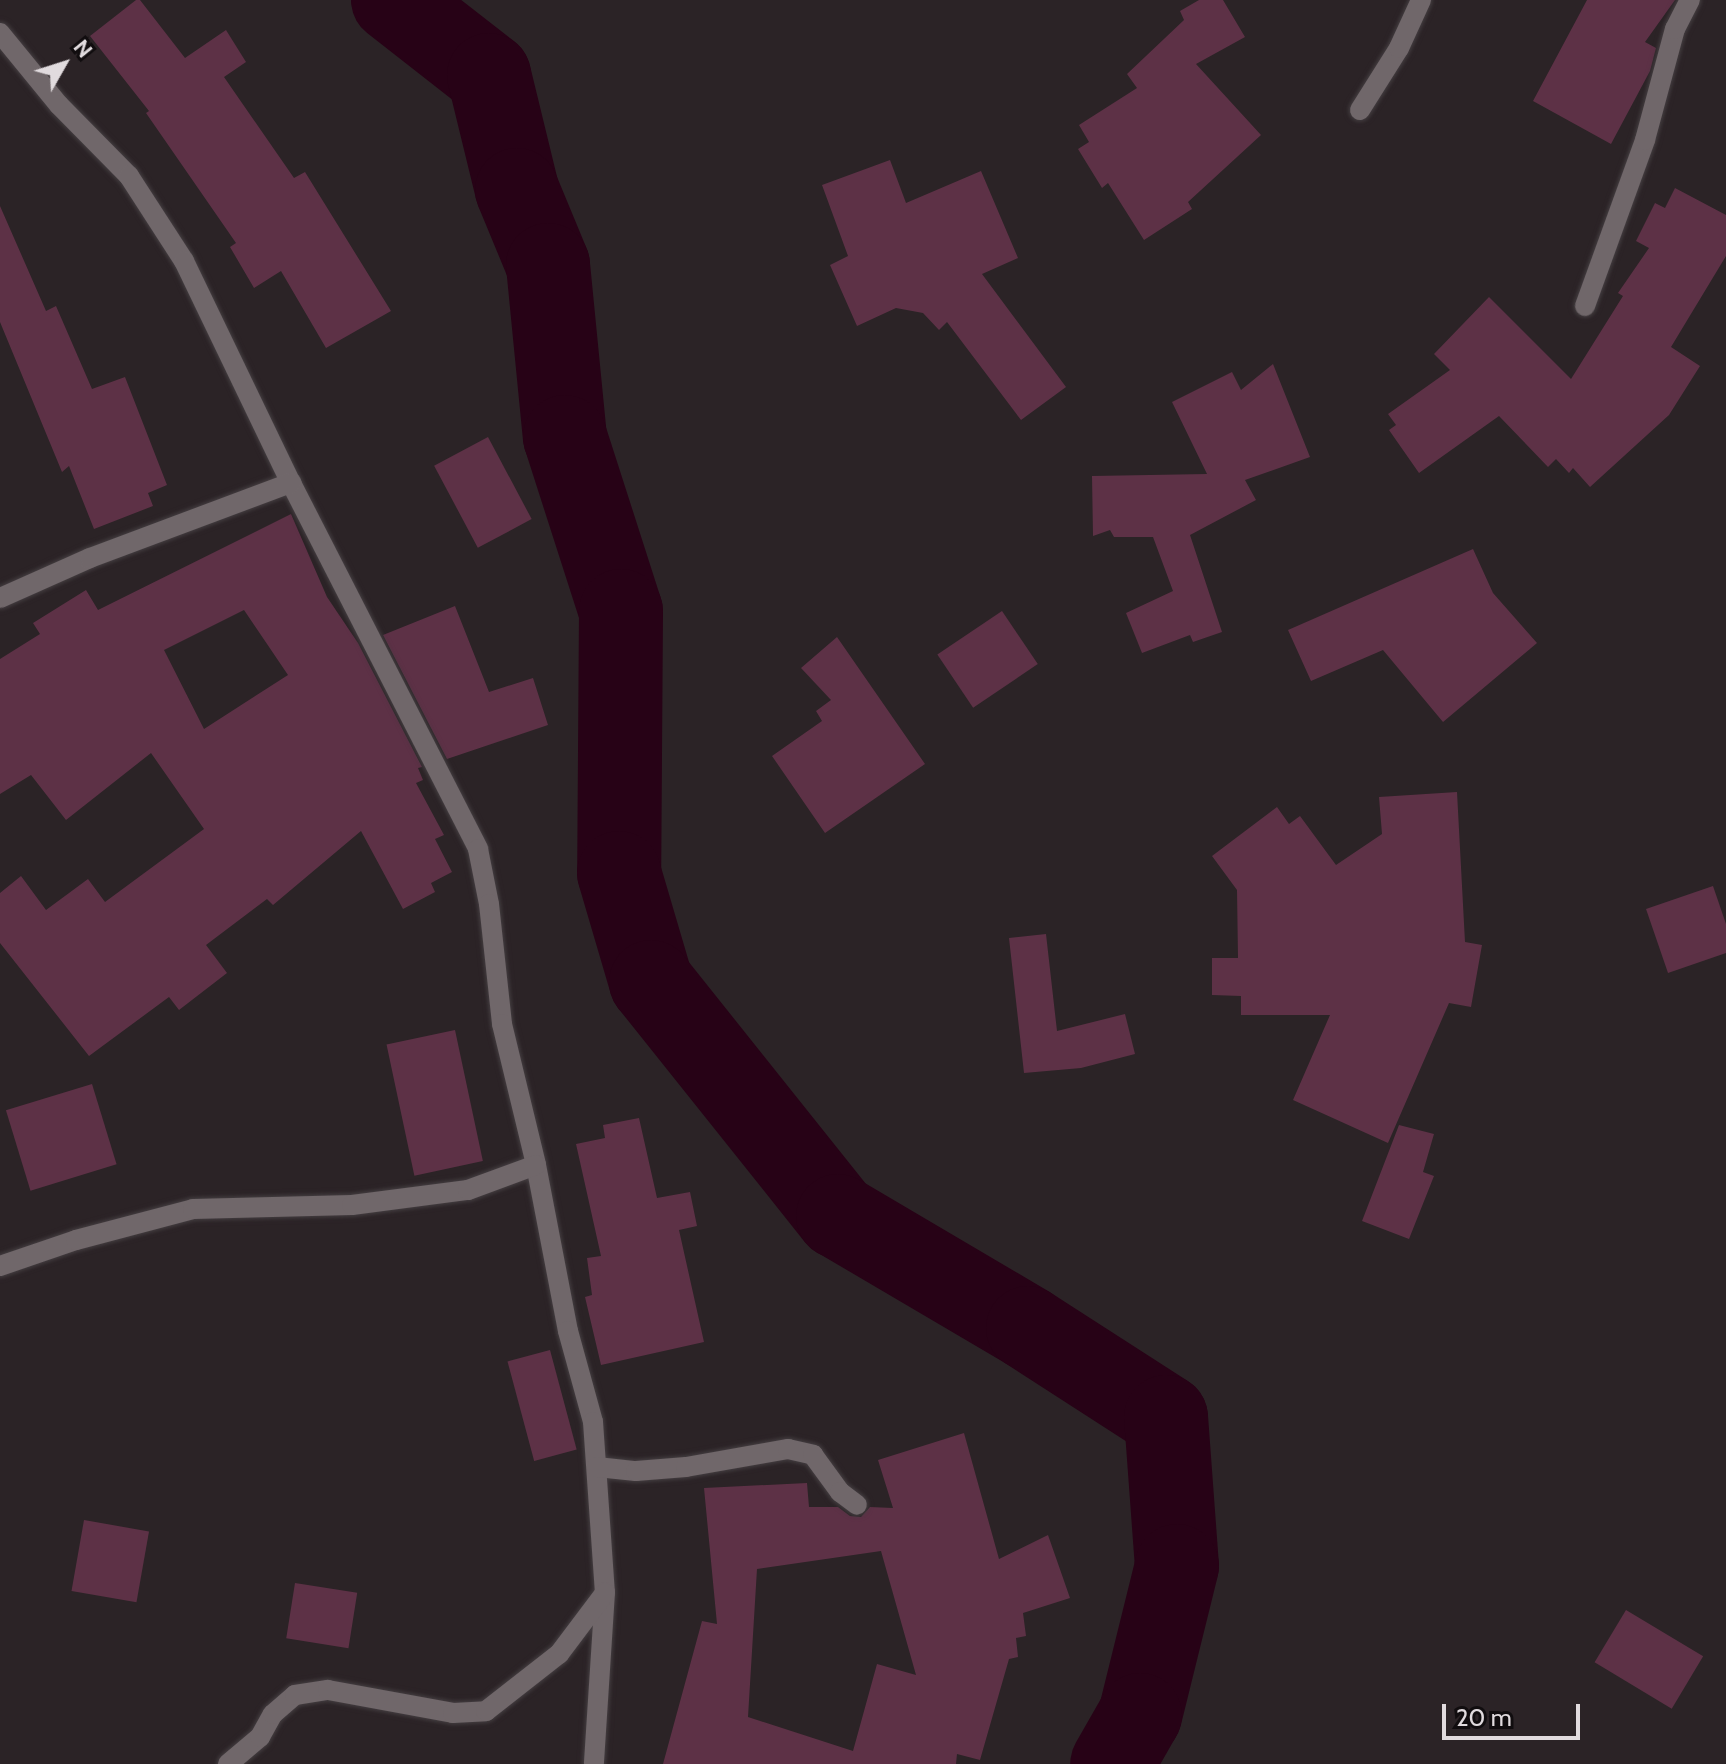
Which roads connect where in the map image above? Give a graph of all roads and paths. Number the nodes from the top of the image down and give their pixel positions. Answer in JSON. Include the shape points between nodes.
{"nodes":[{"id":1,"x":1421,"y":0,"type":"edge"},
{"id":2,"x":1690,"y":0,"type":"edge"},
{"id":3,"x":0,"y":33,"type":"edge"},
{"id":4,"x":1360,"y":110,"type":"dead end"},
{"id":5,"x":1585,"y":306,"type":"dead end"},
{"id":6,"x":291,"y":483,"type":"junction"},
{"id":7,"x":0,"y":598,"type":"edge"},
{"id":8,"x":536,"y":1165,"type":"junction"},
{"id":9,"x":0,"y":1266,"type":"edge"},
{"id":10,"x":597,"y":1467,"type":"junction"},
{"id":11,"x":857,"y":1505,"type":"dead end"},
{"id":12,"x":605,"y":1592,"type":"junction"},
{"id":13,"x":228,"y":1764,"type":"edge"},
{"id":14,"x":594,"y":1764,"type":"edge"}],
"edges":[{"from":1,"to":4,"type":"street","via":[[1399,48]]},
{"from":2,"to":5,"type":"street","via":[[1675,29],[1645,140]]},
{"from":3,"to":6,"type":"street","via":[[59,105],[129,176],[184,261]]},
{"from":6,"to":7,"type":"street","via":[[90,558]]},
{"from":6,"to":8,"type":"street","via":[[478,849],[502,1024]]},
{"from":8,"to":9,"type":"street","via":[[468,1190],[352,1205],[193,1209]]},
{"from":8,"to":10,"type":"street","via":[[568,1331],[593,1422]]},
{"from":10,"to":11,"type":"street","via":[[686,1467],[788,1449],[813,1455],[840,1492]]},
{"from":10,"to":12,"type":"street"},
{"from":12,"to":13,"type":"street","via":[[559,1654],[486,1711],[453,1713],[328,1690],[295,1695],[273,1714],[260,1737]]},
{"from":12,"to":14,"type":"street"}]}
